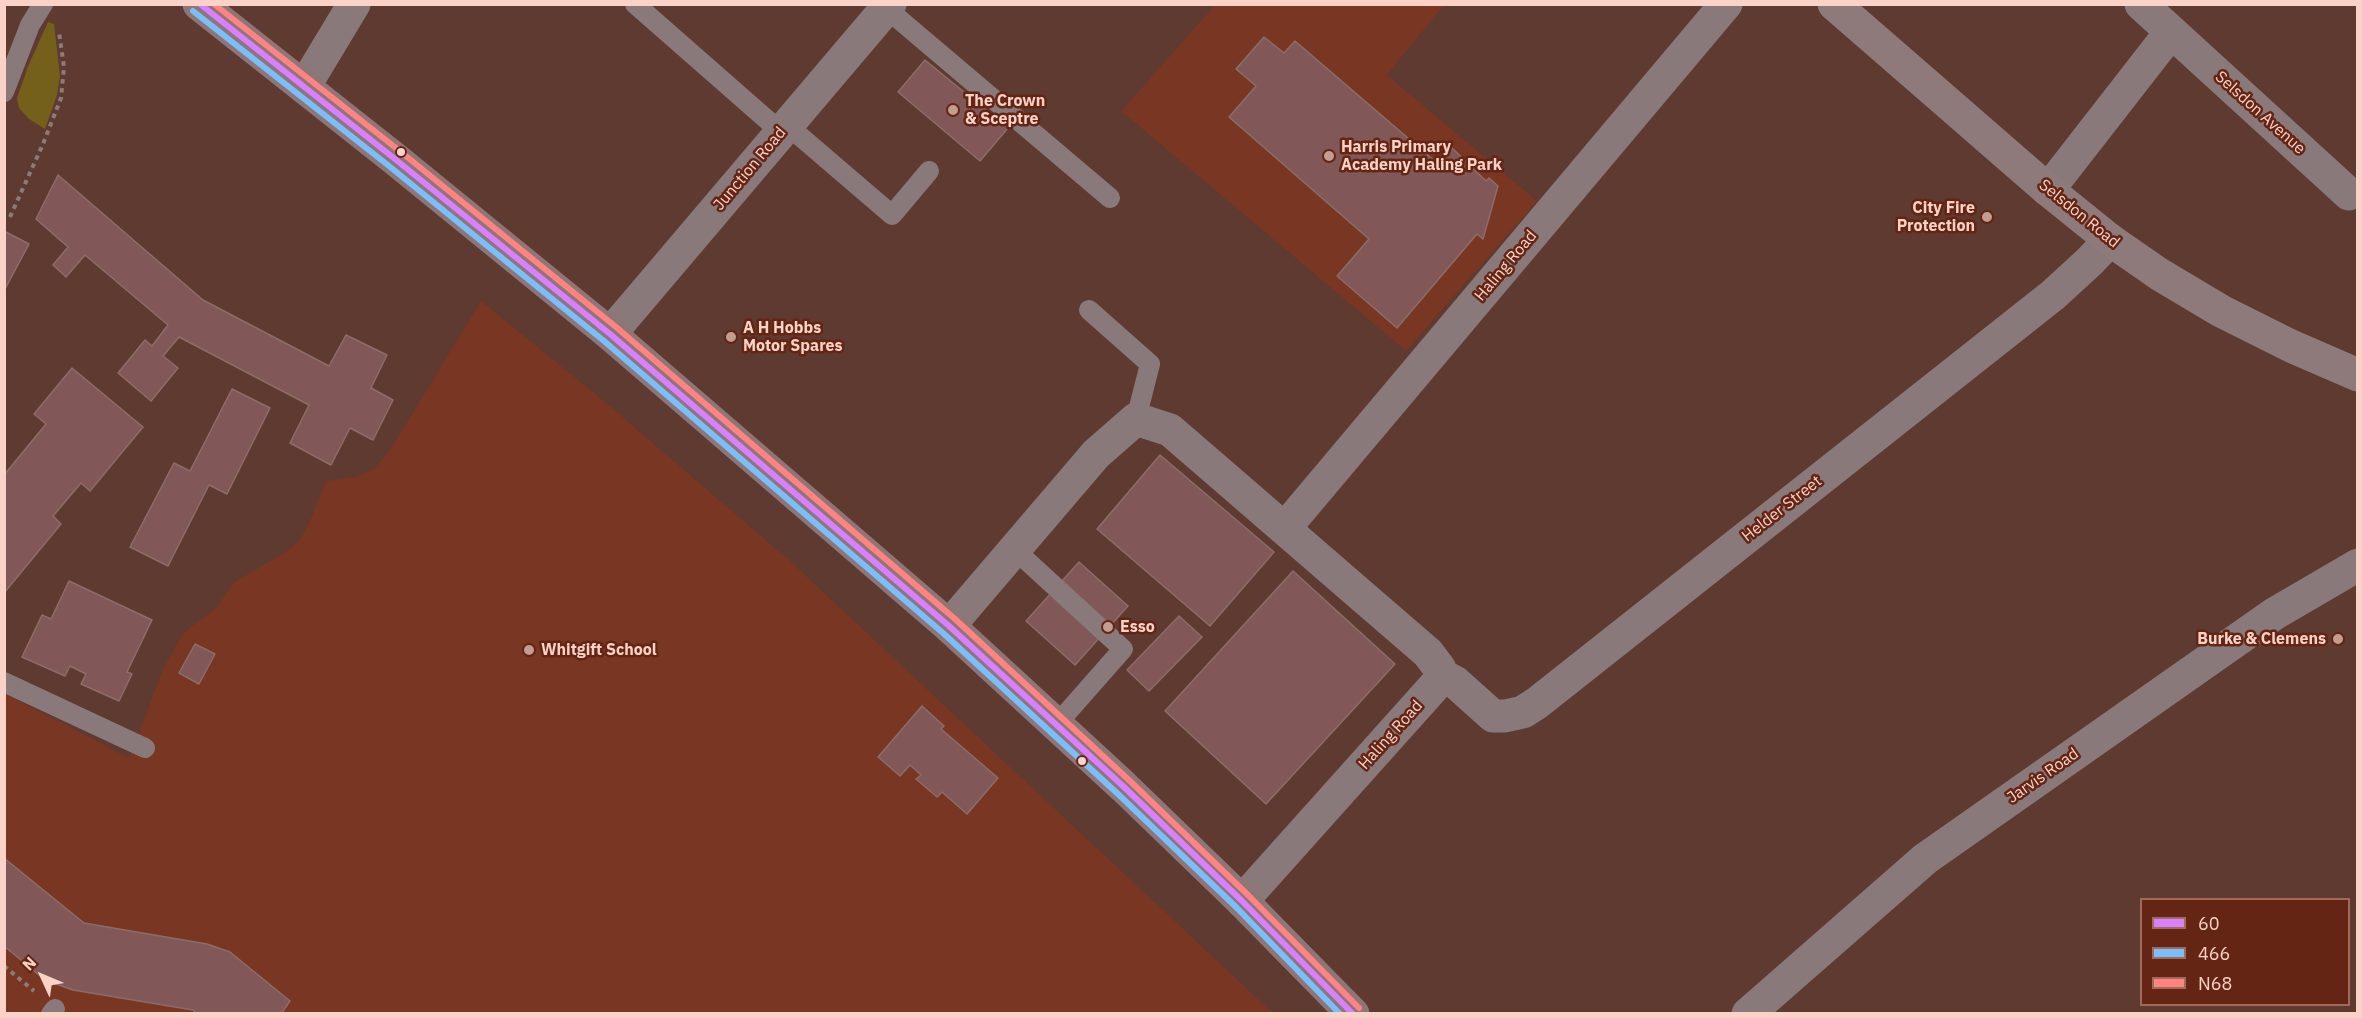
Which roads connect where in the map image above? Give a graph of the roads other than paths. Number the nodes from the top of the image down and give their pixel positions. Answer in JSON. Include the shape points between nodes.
{"nodes":[{"id":1,"x":43,"y":4,"type":"edge"},
{"id":2,"x":199,"y":4,"type":"edge"},
{"id":3,"x":354,"y":4,"type":"edge"},
{"id":4,"x":635,"y":4,"type":"edge"},
{"id":5,"x":1726,"y":4,"type":"edge"},
{"id":6,"x":1834,"y":4,"type":"edge"},
{"id":7,"x":2141,"y":4,"type":"edge"},
{"id":8,"x":889,"y":7,"type":"edge"},
{"id":9,"x":2171,"y":32,"type":"junction"},
{"id":10,"x":304,"y":87,"type":"junction"},
{"id":11,"x":4,"y":92,"type":"edge"},
{"id":12,"x":784,"y":129,"type":"junction"},
{"id":13,"x":929,"y":171,"type":"dead end"},
{"id":14,"x":2048,"y":189,"type":"junction"},
{"id":15,"x":2349,"y":194,"type":"dead end"},
{"id":16,"x":1110,"y":198,"type":"dead end"},
{"id":17,"x":2110,"y":240,"type":"junction"},
{"id":18,"x":1089,"y":310,"type":"dead end"},
{"id":19,"x":610,"y":334,"type":"junction"},
{"id":20,"x":2358,"y":375,"type":"edge"},
{"id":21,"x":1136,"y":419,"type":"junction"},
{"id":22,"x":1286,"y":528,"type":"junction"},
{"id":23,"x":1014,"y":549,"type":"junction"},
{"id":24,"x":2358,"y":565,"type":"edge"},
{"id":25,"x":948,"y":626,"type":"junction"},
{"id":26,"x":1441,"y":675,"type":"junction"},
{"id":27,"x":4,"y":682,"type":"edge"},
{"id":28,"x":1057,"y":724,"type":"junction"},
{"id":29,"x":144,"y":748,"type":"dead end"},
{"id":30,"x":1242,"y":901,"type":"junction"},
{"id":31,"x":1353,"y":1014,"type":"edge"},
{"id":32,"x":1748,"y":1014,"type":"edge"}],
"edges":[{"from":1,"to":11,"type":"lane"},
{"from":2,"to":10,"type":"main road"},
{"from":3,"to":10,"type":"street"},
{"from":4,"to":12,"type":"lane"},
{"from":5,"to":22,"type":"street","name":"Haling Road"},
{"from":6,"to":14,"type":"main road","name":"Selsdon Road"},
{"from":7,"to":9,"type":"street","name":"Selsdon Avenue"},
{"from":8,"to":12,"type":"street","name":"Junction Road"},
{"from":8,"to":16,"type":"lane"},
{"from":9,"to":14,"type":"street"},
{"from":9,"to":15,"type":"street","name":"Selsdon Avenue"},
{"from":10,"to":19,"type":"main road"},
{"from":12,"to":13,"type":"lane","via":[[892,215]]},
{"from":12,"to":19,"type":"street","name":"Junction Road"},
{"from":14,"to":17,"type":"main road","name":"Selsdon Road"},
{"from":17,"to":20,"type":"main road","name":"Selsdon Road","via":[[2221,311]]},
{"from":17,"to":26,"type":"street","name":"Helder Street","via":[[2052,295],[1537,703],[1522,712],[1493,716],[1455,682]]},
{"from":18,"to":21,"type":"lane","via":[[1150,364]]},
{"from":19,"to":25,"type":"main road"},
{"from":21,"to":22,"type":"street","via":[[1170,430]]},
{"from":21,"to":23,"type":"street","via":[[1096,454]]},
{"from":22,"to":26,"type":"street","via":[[1428,652]]},
{"from":23,"to":25,"type":"street"},
{"from":23,"to":28,"type":"lane","via":[[1123,649]]},
{"from":24,"to":32,"type":"street","name":"Jarvis Road","via":[[2274,614],[1925,859]]},
{"from":25,"to":28,"type":"main road"},
{"from":26,"to":30,"type":"street","name":"Haling Road"},
{"from":27,"to":29,"type":"lane"},
{"from":28,"to":30,"type":"main road"},
{"from":30,"to":31,"type":"main road"}]}
